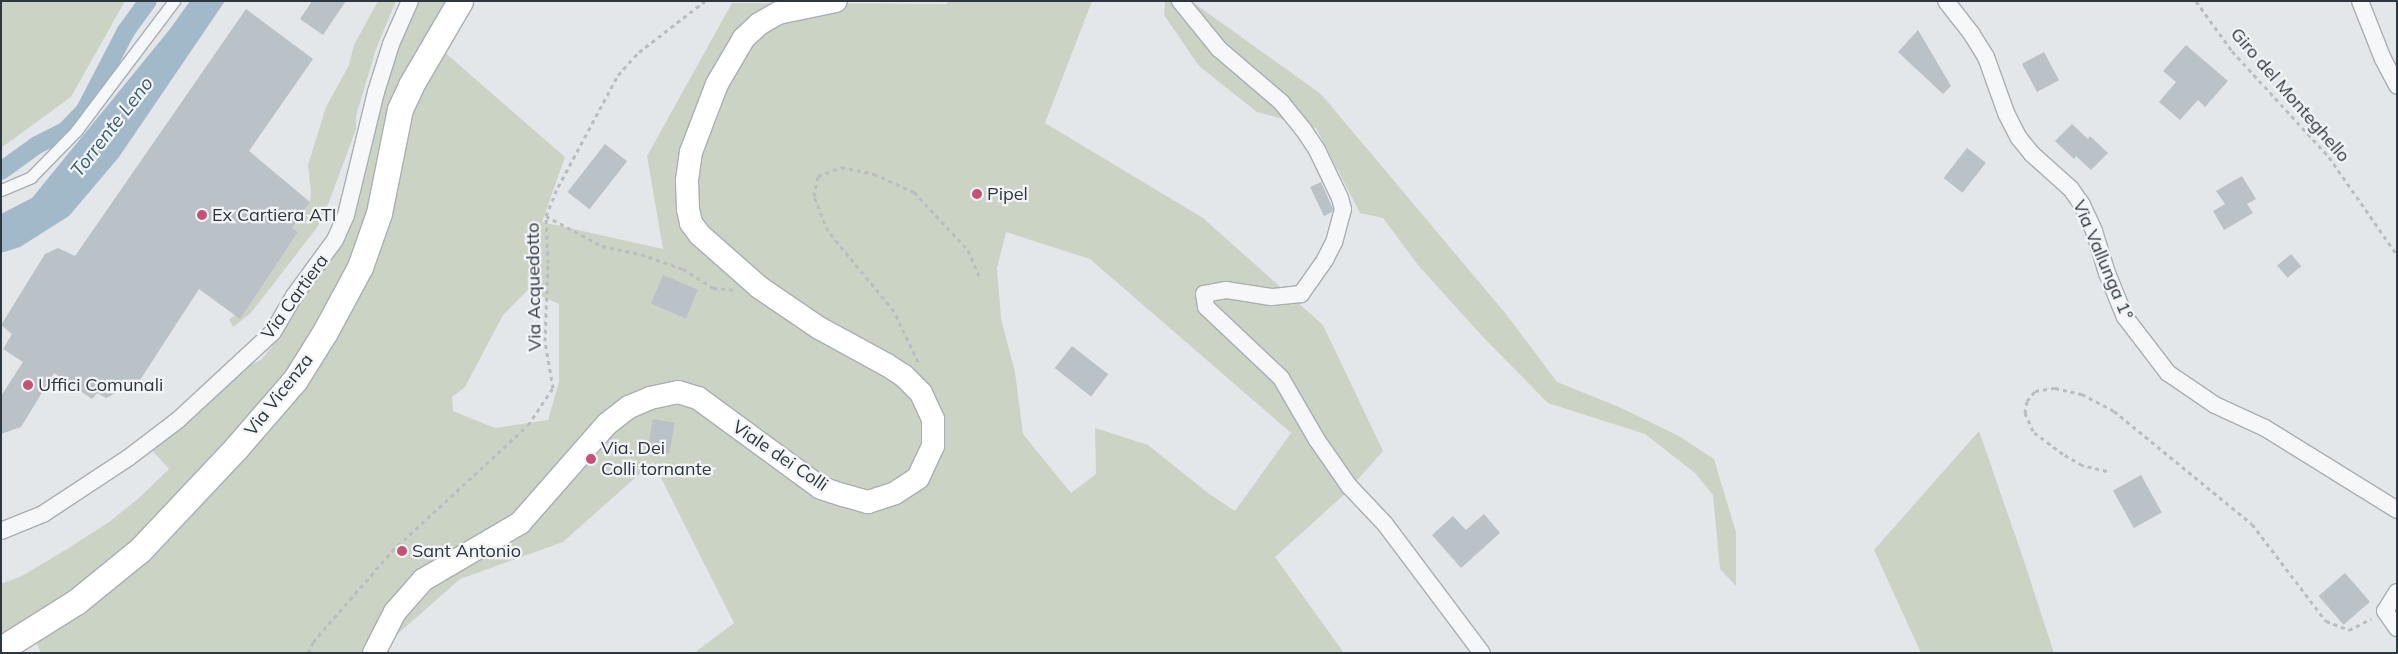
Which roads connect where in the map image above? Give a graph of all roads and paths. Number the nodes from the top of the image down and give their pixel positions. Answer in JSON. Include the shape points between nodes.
{"nodes":[{"id":1,"x":174,"y":1,"type":"edge"},
{"id":2,"x":410,"y":1,"type":"edge"},
{"id":3,"x":460,"y":1,"type":"edge"},
{"id":4,"x":705,"y":1,"type":"edge"},
{"id":5,"x":836,"y":1,"type":"edge"},
{"id":6,"x":1180,"y":1,"type":"edge"},
{"id":7,"x":1946,"y":1,"type":"edge"},
{"id":8,"x":2196,"y":1,"type":"edge"},
{"id":9,"x":2360,"y":1,"type":"edge"},
{"id":10,"x":2397,"y":85,"type":"edge"},
{"id":11,"x":1,"y":190,"type":"edge"},
{"id":12,"x":546,"y":216,"type":"junction"},
{"id":13,"x":2397,"y":255,"type":"edge"},
{"id":14,"x":979,"y":276,"type":"dead end"},
{"id":15,"x":759,"y":287,"type":"junction"},
{"id":16,"x":921,"y":393,"type":"junction"},
{"id":17,"x":2107,"y":471,"type":"dead end"},
{"id":18,"x":2397,"y":510,"type":"edge"},
{"id":19,"x":1,"y":531,"type":"edge"},
{"id":20,"x":2397,"y":592,"type":"edge"},
{"id":21,"x":2385,"y":611,"type":"junction"},
{"id":22,"x":2397,"y":628,"type":"edge"},
{"id":23,"x":1,"y":648,"type":"edge"},
{"id":24,"x":308,"y":653,"type":"edge"},
{"id":25,"x":374,"y":653,"type":"edge"},
{"id":26,"x":1482,"y":653,"type":"edge"}],
"edges":[{"from":1,"to":11,"type":"street","via":[[76,131],[31,177]]},
{"from":2,"to":19,"type":"street","name":"Via Cartiera","via":[[391,44],[376,92],[346,215],[335,240],[294,296],[273,332],[178,420],[128,458],[43,514]]},
{"from":3,"to":23,"type":"main road","name":"Via Vicenza","via":[[400,109],[379,213],[369,244],[340,305],[304,367],[236,448],[140,550],[76,602]]},
{"from":4,"to":12,"type":"path","name":"Via Acquedotto","via":[[639,52],[618,76],[558,187]]},
{"from":5,"to":15,"type":"main road","name":"Viale dei Colli","via":[[778,13],[744,38],[717,84],[691,152],[687,180],[691,223]]},
{"from":6,"to":26,"type":"street","via":[[1219,49],[1281,102],[1303,129],[1318,150],[1343,209],[1334,242],[1301,294],[1271,297],[1226,290],[1204,294],[1206,307],[1282,378],[1317,440],[1349,486],[1385,524]]},
{"from":7,"to":18,"type":"street","name":"Via Vallunga 1°","via":[[1986,57],[2006,113],[2019,138],[2071,189],[2082,205],[2125,317],[2168,373],[2215,405],[2265,428]]},
{"from":8,"to":13,"type":"path","name":"Giro del Monteghello","via":[[2232,52],[2329,157]]},
{"from":9,"to":10,"type":"street","via":[[2382,60]]},
{"from":12,"to":15,"type":"path","via":[[602,246],[640,254],[683,269],[713,288],[745,291]]},
{"from":12,"to":24,"type":"path","name":"Via Acquedotto","via":[[546,341],[552,388],[528,425],[392,551]]},
{"from":14,"to":16,"type":"path","via":[[968,250],[914,192],[874,174],[841,168],[818,176],[814,196],[828,231],[894,311],[918,359]]},
{"from":15,"to":16,"type":"main road","name":"Viale dei Colli","via":[[819,328],[904,376]]},
{"from":16,"to":25,"type":"main road","name":"Viale dei Colli","via":[[933,419],[932,446],[918,478],[895,493],[868,502],[821,488],[698,398],[678,392],[629,407],[607,424],[520,523],[423,580],[395,612]]},
{"from":17,"to":21,"type":"path","via":[[2082,465],[2033,431],[2025,413],[2027,401],[2035,392],[2055,388],[2082,394],[2121,417],[2252,524],[2326,622],[2349,630]]},
{"from":20,"to":21,"type":"street"},
{"from":21,"to":22,"type":"street"}]}
